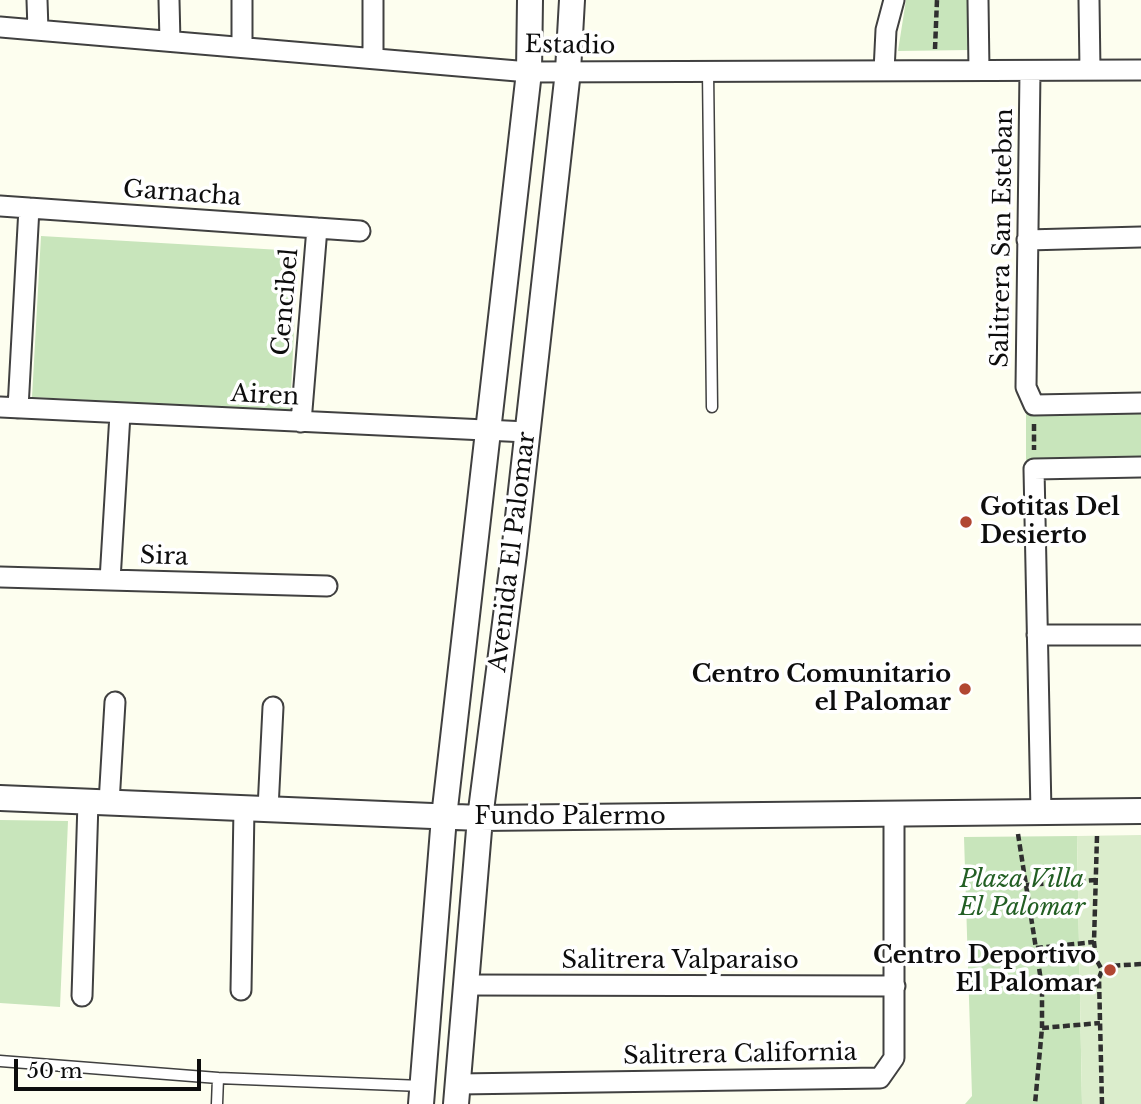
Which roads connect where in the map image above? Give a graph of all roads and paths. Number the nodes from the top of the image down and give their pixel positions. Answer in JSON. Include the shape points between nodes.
{"nodes":[{"id":1,"x":37,"y":0,"type":"edge"},
{"id":2,"x":169,"y":0,"type":"edge"},
{"id":3,"x":242,"y":0,"type":"edge"},
{"id":4,"x":373,"y":0,"type":"edge"},
{"id":5,"x":530,"y":0,"type":"edge"},
{"id":6,"x":572,"y":0,"type":"edge"},
{"id":7,"x":894,"y":0,"type":"edge"},
{"id":8,"x":937,"y":0,"type":"edge"},
{"id":9,"x":978,"y":0,"type":"edge"},
{"id":10,"x":1089,"y":0,"type":"edge"},
{"id":11,"x":0,"y":27,"type":"edge"},
{"id":12,"x":38,"y":30,"type":"junction"},
{"id":13,"x":170,"y":41,"type":"junction"},
{"id":14,"x":242,"y":47,"type":"junction"},
{"id":15,"x":373,"y":58,"type":"junction"},
{"id":16,"x":979,"y":70,"type":"junction"},
{"id":17,"x":568,"y":71,"type":"junction"},
{"id":18,"x":708,"y":71,"type":"junction"},
{"id":19,"x":884,"y":71,"type":"junction"},
{"id":20,"x":934,"y":71,"type":"junction"},
{"id":21,"x":1030,"y":71,"type":"junction"},
{"id":22,"x":1090,"y":71,"type":"junction"},
{"id":23,"x":1141,"y":71,"type":"edge"},
{"id":24,"x":528,"y":72,"type":"junction"},
{"id":25,"x":0,"y":206,"type":"edge"},
{"id":26,"x":29,"y":208,"type":"junction"},
{"id":27,"x":317,"y":228,"type":"junction"},
{"id":28,"x":360,"y":231,"type":"dead end"},
{"id":29,"x":1141,"y":237,"type":"edge"},
{"id":30,"x":1027,"y":240,"type":"junction"},
{"id":31,"x":1141,"y":403,"type":"edge"},
{"id":32,"x":1034,"y":405,"type":"junction"},
{"id":33,"x":712,"y":407,"type":"dead end"},
{"id":34,"x":9,"y":408,"type":"edge"},
{"id":35,"x":120,"y":414,"type":"junction"},
{"id":36,"x":302,"y":422,"type":"junction"},
{"id":37,"x":486,"y":431,"type":"junction"},
{"id":38,"x":527,"y":432,"type":"junction"},
{"id":39,"x":1141,"y":467,"type":"edge"},
{"id":40,"x":1034,"y":469,"type":"junction"},
{"id":41,"x":0,"y":577,"type":"edge"},
{"id":42,"x":110,"y":580,"type":"junction"},
{"id":43,"x":327,"y":586,"type":"dead end"},
{"id":44,"x":1037,"y":635,"type":"junction"},
{"id":45,"x":1141,"y":635,"type":"edge"},
{"id":46,"x":115,"y":702,"type":"dead end"},
{"id":47,"x":273,"y":707,"type":"dead end"},
{"id":48,"x":0,"y":798,"type":"edge"},
{"id":49,"x":98,"y":802,"type":"junction"},
{"id":50,"x":256,"y":809,"type":"junction"},
{"id":51,"x":1097,"y":811,"type":"junction"},
{"id":52,"x":1141,"y":811,"type":"edge"},
{"id":53,"x":1041,"y":812,"type":"junction"},
{"id":54,"x":1015,"y":813,"type":"junction"},
{"id":55,"x":894,"y":814,"type":"junction"},
{"id":56,"x":444,"y":817,"type":"junction"},
{"id":57,"x":481,"y":818,"type":"junction"},
{"id":58,"x":1096,"y":880,"type":"junction"},
{"id":59,"x":1026,"y":885,"type":"junction"},
{"id":60,"x":1094,"y":943,"type":"junction"},
{"id":61,"x":1036,"y":948,"type":"junction"},
{"id":62,"x":1141,"y":964,"type":"edge"},
{"id":63,"x":1102,"y":970,"type":"junction"},
{"id":64,"x":1099,"y":984,"type":"junction"},
{"id":65,"x":466,"y":985,"type":"junction"},
{"id":66,"x":894,"y":986,"type":"junction"},
{"id":67,"x":1042,"y":987,"type":"junction"},
{"id":68,"x":241,"y":990,"type":"dead end"},
{"id":69,"x":82,"y":996,"type":"dead end"},
{"id":70,"x":1100,"y":1023,"type":"junction"},
{"id":71,"x":1042,"y":1028,"type":"junction"},
{"id":72,"x":0,"y":1061,"type":"edge"},
{"id":73,"x":218,"y":1078,"type":"junction"},
{"id":74,"x":457,"y":1094,"type":"edge"},
{"id":75,"x":422,"y":1095,"type":"edge"},
{"id":76,"x":217,"y":1104,"type":"edge"},
{"id":77,"x":1035,"y":1104,"type":"edge"},
{"id":78,"x":1102,"y":1104,"type":"edge"}],
"edges":[{"from":1,"to":12,"type":"street"},
{"from":2,"to":13,"type":"street"},
{"from":3,"to":14,"type":"street"},
{"from":4,"to":15,"type":"street"},
{"from":5,"to":24,"type":"street","name":"Avenida El Palomar"},
{"from":6,"to":17,"type":"street","name":"Avenida El Palomar"},
{"from":7,"to":19,"type":"street","via":[[886,30]]},
{"from":8,"to":20,"type":"path"},
{"from":9,"to":16,"type":"street"},
{"from":10,"to":22,"type":"street"},
{"from":11,"to":12,"type":"street","name":"Estadio"},
{"from":12,"to":13,"type":"street","name":"Estadio"},
{"from":13,"to":14,"type":"street","name":"Estadio"},
{"from":14,"to":15,"type":"street","name":"Estadio"},
{"from":15,"to":24,"type":"street","name":"Estadio"},
{"from":16,"to":20,"type":"street","name":"Estadio"},
{"from":16,"to":21,"type":"street","name":"Estadio"},
{"from":17,"to":18,"type":"street","name":"Estadio"},
{"from":17,"to":24,"type":"street","name":"Estadio"},
{"from":17,"to":38,"type":"street","name":"Avenida El Palomar"},
{"from":18,"to":19,"type":"street","name":"Estadio"},
{"from":18,"to":33,"type":"lane"},
{"from":19,"to":20,"type":"street","name":"Estadio"},
{"from":21,"to":22,"type":"street","name":"Estadio"},
{"from":21,"to":30,"type":"street","name":"Salitrera San Esteban"},
{"from":22,"to":23,"type":"street","name":"Estadio"},
{"from":24,"to":37,"type":"street","name":"Avenida El Palomar"},
{"from":25,"to":26,"type":"street","name":"Garnacha"},
{"from":26,"to":27,"type":"street","name":"Garnacha"},
{"from":26,"to":34,"type":"street"},
{"from":27,"to":28,"type":"street","name":"Garnacha"},
{"from":27,"to":36,"type":"street","name":"Cencibel"},
{"from":29,"to":30,"type":"street"},
{"from":30,"to":32,"type":"street","name":"Salitrera San Esteban","via":[[1026,387]]},
{"from":31,"to":32,"type":"street"},
{"from":32,"to":40,"type":"path"},
{"from":34,"to":35,"type":"street","name":"Airen"},
{"from":35,"to":36,"type":"street","name":"Airen"},
{"from":35,"to":42,"type":"street"},
{"from":36,"to":37,"type":"street","name":"Airen"},
{"from":37,"to":38,"type":"street","name":"Airen"},
{"from":37,"to":56,"type":"street","name":"Avenida El Palomar"},
{"from":38,"to":57,"type":"street","name":"Avenida El Palomar"},
{"from":39,"to":40,"type":"street"},
{"from":40,"to":44,"type":"street"},
{"from":41,"to":42,"type":"street","name":"Sira"},
{"from":42,"to":43,"type":"street","name":"Sira"},
{"from":44,"to":45,"type":"street"},
{"from":44,"to":53,"type":"street"},
{"from":46,"to":49,"type":"street"},
{"from":47,"to":50,"type":"street"},
{"from":48,"to":49,"type":"street","name":"Fundo Palermo"},
{"from":49,"to":50,"type":"street","name":"Fundo Palermo"},
{"from":49,"to":69,"type":"street"},
{"from":50,"to":56,"type":"street","name":"Fundo Palermo"},
{"from":50,"to":68,"type":"street"},
{"from":51,"to":52,"type":"street","name":"Fundo Palermo"},
{"from":51,"to":53,"type":"street","name":"Fundo Palermo"},
{"from":51,"to":58,"type":"path"},
{"from":53,"to":54,"type":"street","name":"Fundo Palermo"},
{"from":54,"to":55,"type":"street","name":"Fundo Palermo"},
{"from":54,"to":59,"type":"path"},
{"from":55,"to":57,"type":"street","name":"Fundo Palermo"},
{"from":55,"to":66,"type":"street","name":"Salitrera California"},
{"from":56,"to":57,"type":"street","name":"Fundo Palermo"},
{"from":56,"to":75,"type":"street","name":"Avenida El Palomar"},
{"from":57,"to":65,"type":"street","name":"Avenida El Palomar"},
{"from":58,"to":59,"type":"path"},
{"from":58,"to":60,"type":"path"},
{"from":59,"to":61,"type":"path"},
{"from":60,"to":61,"type":"path"},
{"from":60,"to":63,"type":"path"},
{"from":61,"to":67,"type":"path"},
{"from":62,"to":63,"type":"path"},
{"from":63,"to":64,"type":"path"},
{"from":64,"to":67,"type":"path"},
{"from":64,"to":70,"type":"path"},
{"from":65,"to":66,"type":"street","name":"Salitrera Valparaiso"},
{"from":65,"to":74,"type":"street","name":"Avenida El Palomar"},
{"from":66,"to":74,"type":"street","name":"Salitrera California","via":[[894,1058],[880,1078]]},
{"from":67,"to":71,"type":"path"},
{"from":70,"to":71,"type":"path"},
{"from":70,"to":78,"type":"path"},
{"from":71,"to":77,"type":"path"},
{"from":72,"to":73,"type":"lane"},
{"from":73,"to":75,"type":"lane"},
{"from":73,"to":76,"type":"lane"}]}
